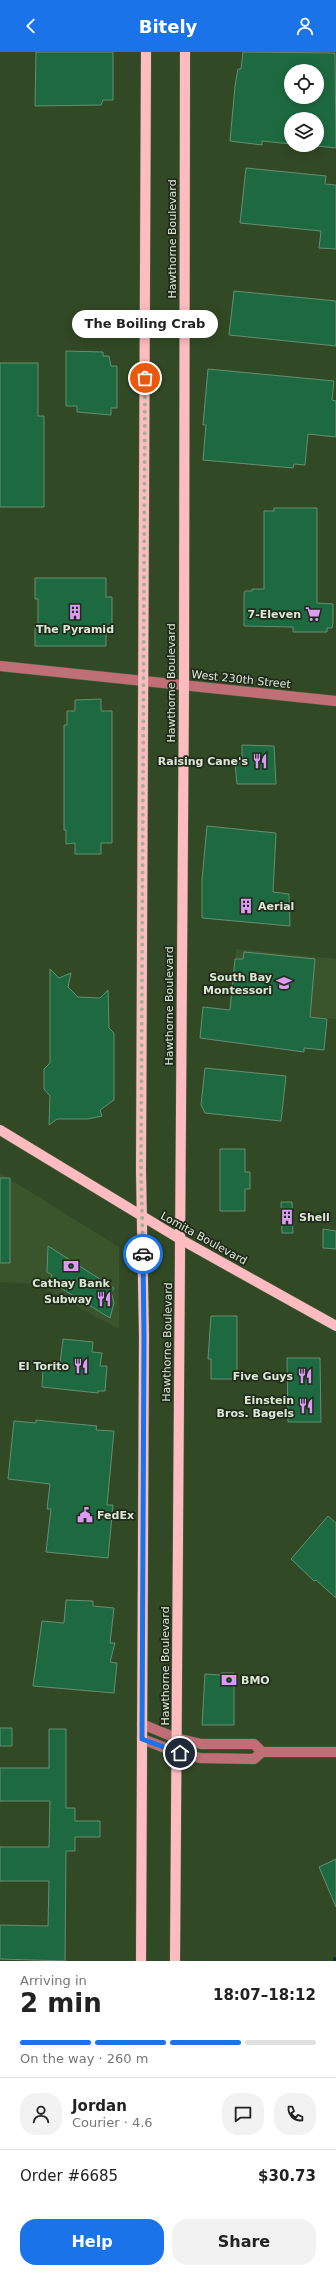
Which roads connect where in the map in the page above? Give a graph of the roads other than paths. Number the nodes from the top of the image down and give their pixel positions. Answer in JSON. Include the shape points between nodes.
{"nodes":[{"id":1,"x":146,"y":52,"type":"edge"},
{"id":2,"x":184,"y":52,"type":"edge"},
{"id":3,"x":0,"y":666,"type":"edge"},
{"id":4,"x":144,"y":681,"type":"junction"},
{"id":5,"x":184,"y":685,"type":"junction"},
{"id":6,"x":336,"y":701,"type":"edge"},
{"id":7,"x":0,"y":1130,"type":"edge"},
{"id":8,"x":142,"y":1216,"type":"junction"},
{"id":9,"x":180,"y":1239,"type":"junction"},
{"id":10,"x":336,"y":1326,"type":"edge"},
{"id":11,"x":142,"y":1724,"type":"junction"},
{"id":12,"x":176,"y":1738,"type":"junction"},
{"id":13,"x":142,"y":1739,"type":"junction"},
{"id":14,"x":176,"y":1752,"type":"junction"},
{"id":15,"x":262,"y":1752,"type":"junction"},
{"id":16,"x":336,"y":1752,"type":"edge"},
{"id":17,"x":141,"y":1961,"type":"edge"},
{"id":18,"x":174,"y":1961,"type":"edge"}],
"edges":[{"from":1,"to":4,"type":"main road","name":"Hawthorne Boulevard"},
{"from":2,"to":5,"type":"main road","name":"Hawthorne Boulevard"},
{"from":3,"to":4,"type":"street","name":"West 230th Street"},
{"from":4,"to":5,"type":"street","name":"West 230th Street"},
{"from":4,"to":8,"type":"main road","name":"Hawthorne Boulevard"},
{"from":5,"to":6,"type":"street","name":"West 230th Street"},
{"from":5,"to":9,"type":"main road","name":"Hawthorne Boulevard"},
{"from":7,"to":8,"type":"main road","name":"Lomita Boulevard"},
{"from":8,"to":9,"type":"main road","name":"Lomita Boulevard"},
{"from":8,"to":11,"type":"main road","name":"Hawthorne Boulevard"},
{"from":9,"to":10,"type":"main road","name":"Lomita Boulevard"},
{"from":9,"to":12,"type":"main road","name":"Hawthorne Boulevard"},
{"from":11,"to":12,"type":"street"},
{"from":11,"to":13,"type":"main road","name":"Hawthorne Boulevard"},
{"from":12,"to":14,"type":"main road","name":"Hawthorne Boulevard"},
{"from":12,"to":15,"type":"street","via":[[201,1744],[254,1744]]},
{"from":13,"to":14,"type":"street"},
{"from":13,"to":17,"type":"main road","name":"Hawthorne Boulevard"},
{"from":14,"to":15,"type":"street","via":[[200,1758],[254,1759]]},
{"from":14,"to":18,"type":"main road","name":"Hawthorne Boulevard"},
{"from":15,"to":16,"type":"street"}]}
